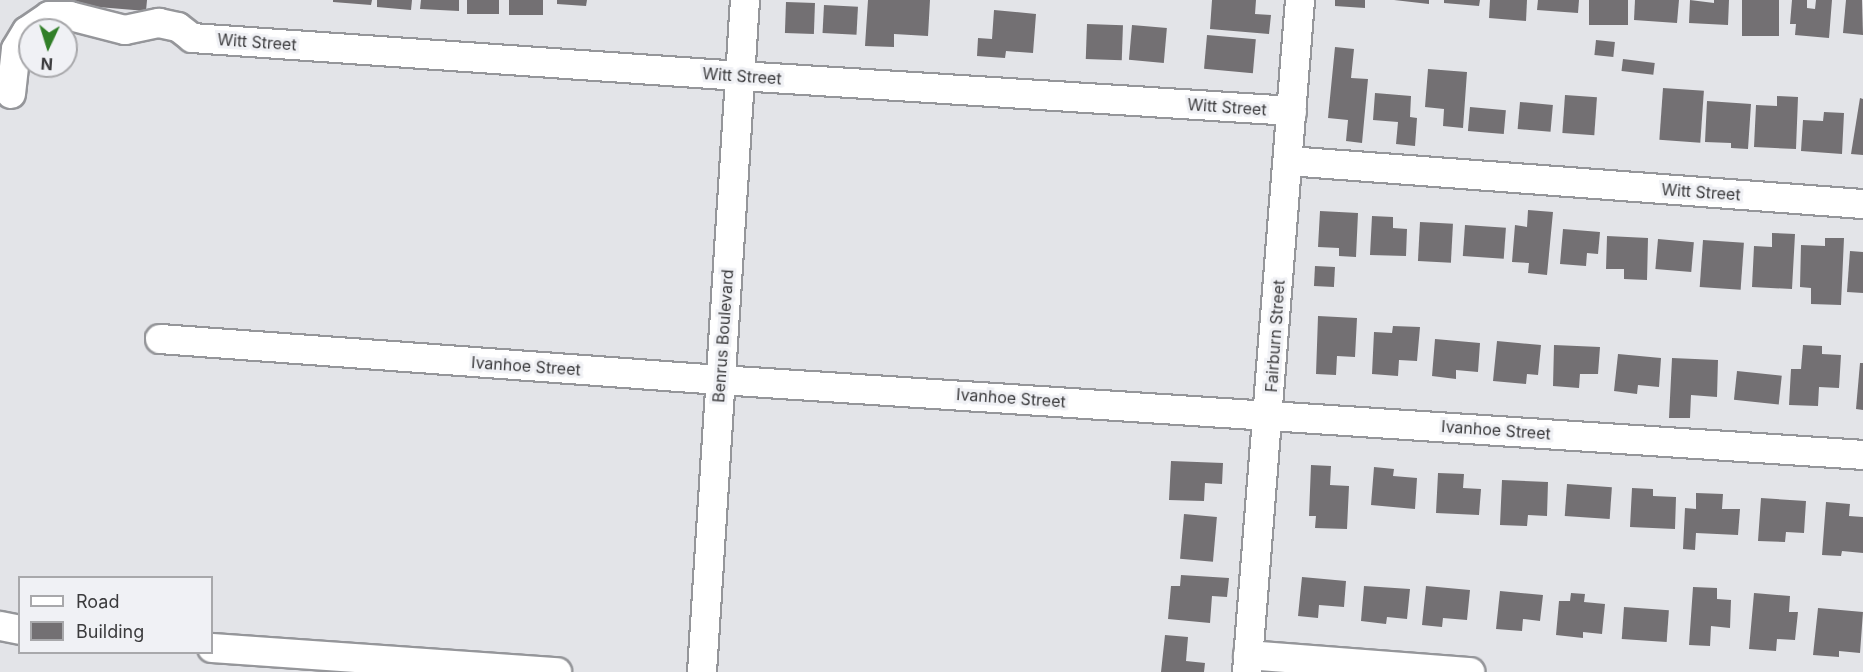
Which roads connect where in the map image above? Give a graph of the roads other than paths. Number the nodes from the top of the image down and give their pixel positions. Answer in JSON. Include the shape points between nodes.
{"nodes":[{"id":1,"x":745,"y":0,"type":"edge"},
{"id":2,"x":1300,"y":0,"type":"edge"},
{"id":3,"x":740,"y":76,"type":"junction"},
{"id":4,"x":11,"y":94,"type":"dead end"},
{"id":5,"x":1292,"y":111,"type":"junction"},
{"id":6,"x":1288,"y":161,"type":"junction"},
{"id":7,"x":1863,"y":204,"type":"edge"},
{"id":8,"x":160,"y":339,"type":"dead end"},
{"id":9,"x":720,"y":380,"type":"junction"},
{"id":10,"x":1269,"y":414,"type":"junction"},
{"id":11,"x":1863,"y":455,"type":"edge"},
{"id":12,"x":0,"y":626,"type":"edge"},
{"id":13,"x":18,"y":630,"type":"edge"},
{"id":14,"x":213,"y":648,"type":"edge"},
{"id":15,"x":1247,"y":663,"type":"edge"},
{"id":16,"x":557,"y":672,"type":"edge"},
{"id":17,"x":702,"y":672,"type":"edge"},
{"id":18,"x":1470,"y":672,"type":"edge"}],
"edges":[{"from":1,"to":3,"type":"street","name":"Benrus Boulevard"},
{"from":2,"to":5,"type":"street","name":"Fairburn Street"},
{"from":3,"to":4,"type":"street","name":"Witt Street","via":[[192,38],[178,27],[159,23],[125,30],[70,16],[50,16],[27,31],[16,49]]},
{"from":3,"to":5,"type":"street","name":"Witt Street"},
{"from":3,"to":9,"type":"street","name":"Benrus Boulevard"},
{"from":5,"to":6,"type":"street","name":"Fairburn Street"},
{"from":6,"to":7,"type":"street","name":"Witt Street"},
{"from":6,"to":10,"type":"street","name":"Fairburn Street"},
{"from":8,"to":9,"type":"street","name":"Ivanhoe Street"},
{"from":9,"to":10,"type":"street","name":"Ivanhoe Street","via":[[1084,402],[1180,412]]},
{"from":9,"to":17,"type":"street","name":"Benrus Boulevard"},
{"from":10,"to":11,"type":"street","name":"Ivanhoe Street"},
{"from":10,"to":15,"type":"street","name":"Fairburn Street"},
{"from":12,"to":13,"type":"street"},
{"from":14,"to":16,"type":"street"},
{"from":15,"to":18,"type":"street"}]}
